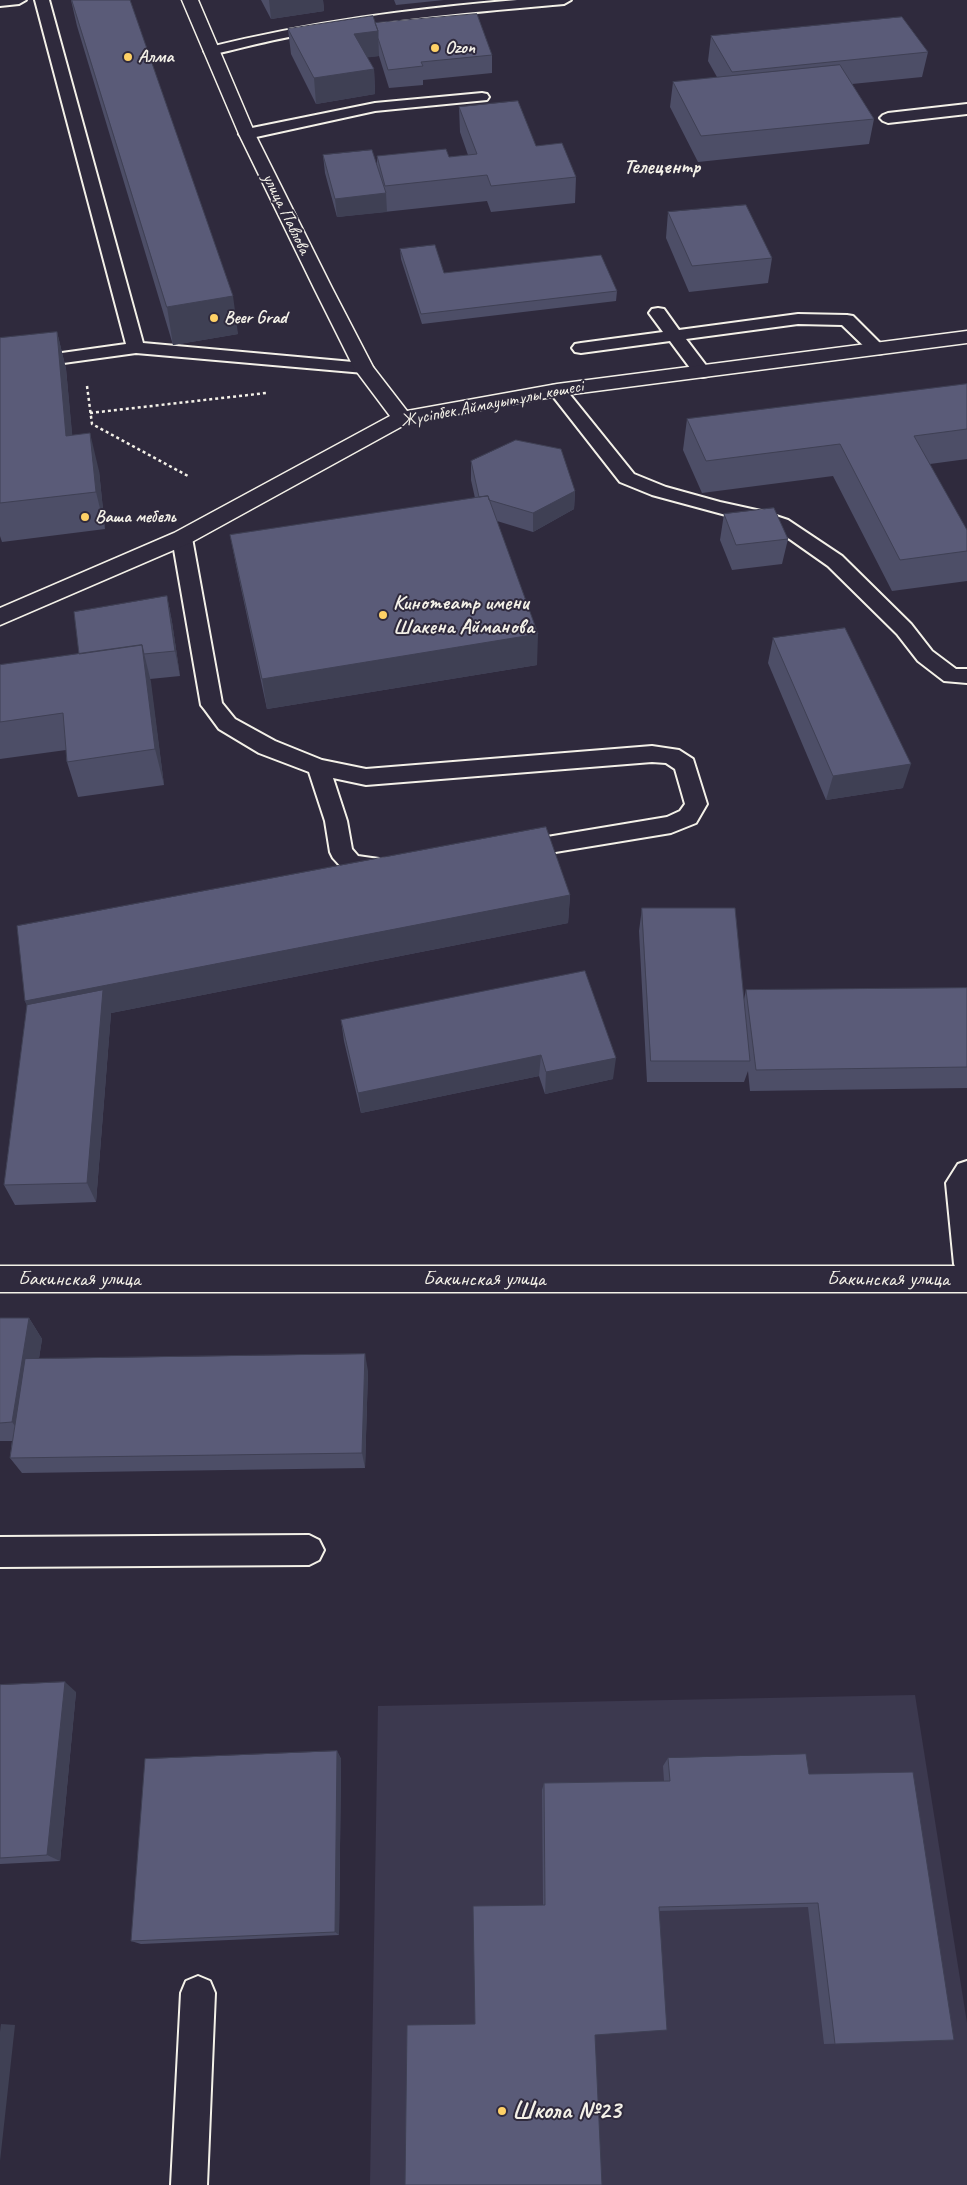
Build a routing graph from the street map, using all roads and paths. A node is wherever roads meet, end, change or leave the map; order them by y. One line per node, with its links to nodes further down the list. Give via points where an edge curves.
1 (19, 0): 5 (lane)
2 (42, 0): 16 (lane)
3 (190, 0): 8 (street, улица Павлова)
4 (564, 0): 7 (lane)
5 (0, 2)
6 (361, 6): 7 (lane)
7 (370, 18): 8 (lane, via 298,29)
8 (211, 51): 12 (street, улица Павлова)
9 (482, 97): 12 (lane, via 374,107)
10 (967, 109): 11 (lane)
11 (888, 118)
12 (247, 134): 20 (street, улица Павлова)
13 (658, 313): 14 (lane)
14 (676, 336): 17 (lane); 18 (lane, via 798,319 847,320); 22 (lane)
15 (967, 337): 18 (street, Жүсіпбек Аймауытұлы көшесі)
16 (136, 348): 19 (lane); 20 (lane)
17 (581, 348)
18 (877, 349): 22 (street, Жүсіпбек Аймауытұлы көшесі)
19 (83, 356): 21 (lane); 25 (path)
20 (364, 368): 26 (street, улица Павлова)
21 (0, 369)
22 (702, 372): 23 (street, Жүсіпбек Аймауытұлы көшесі)
23 (558, 390): 26 (street, Жүсіпбек Аймауытұлы көшесі); 30 (lane, via 627,478 659,491 781,524 835,561 904,629 925,656 951,676)
24 (275, 392): 25 (path)
25 (90, 413): 27 (path, via 92,424)
26 (402, 418): 28 (street, Жүсіпбек Аймауытұлы көшесі)
27 (188, 476)
28 (182, 538): 29 (street, Жүсіпбек Аймауытұлы көшесі); 31 (lane, via 212,705 227,724 267,748)
29 (0, 617)
30 (967, 676)
31 (318, 767): 32 (lane, via 366,777 652,754 671,756 685,765 696,804 688,817 671,825); 33 (lane, via 336,821 341,852 351,863 371,868)
32 (496, 852)
33 (408, 866)
34 (967, 1172): 35 (lane, via 959,1183)
35 (967, 1264)
36 (0, 1279): 37 (street, Бакинская улица)
37 (967, 1279)
38 (309, 1550): 39 (lane)
39 (0, 1552)
40 (198, 1993): 41 (lane)
41 (189, 2185)

